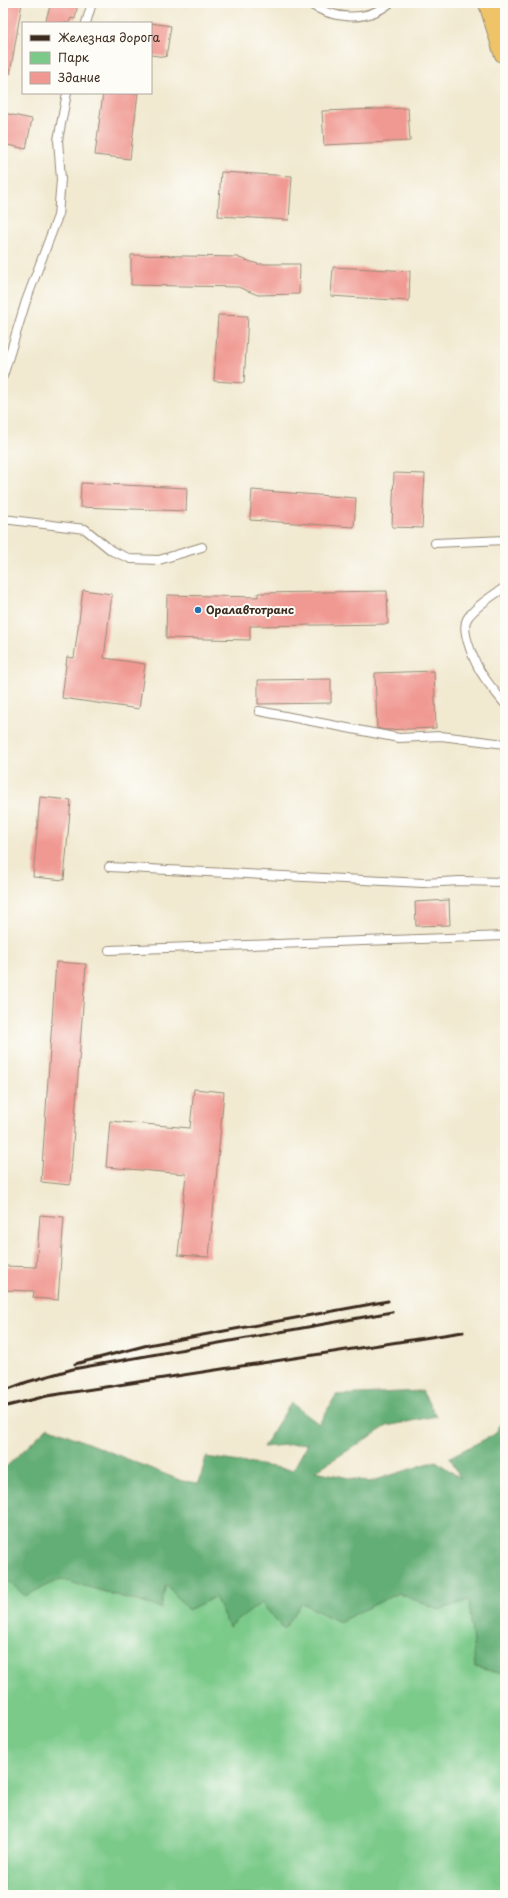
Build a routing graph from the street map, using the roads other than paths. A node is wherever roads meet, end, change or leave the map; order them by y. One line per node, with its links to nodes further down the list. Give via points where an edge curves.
1 (92, 3): 5 (lane)
2 (308, 3): 3 (lane, via 321,11 345,18 365,15)
3 (390, 3)
4 (490, 3): 6 (highway)
5 (86, 22)
6 (505, 52)
7 (67, 94): 8 (lane, via 58,140 61,179 58,216 26,301)
8 (3, 376)
9 (3, 519): 12 (lane, via 84,529 112,551 130,559 159,560)
10 (505, 540): 11 (lane)
11 (435, 543)
12 (202, 547)
13 (505, 587): 14 (lane, via 471,613 466,620 465,629 470,649 483,676)
14 (505, 704)
15 (259, 711): 16 (lane, via 399,738 441,736)
16 (505, 744)
17 (109, 867): 18 (lane, via 423,882)
18 (505, 882)
19 (505, 936): 20 (lane)
20 (109, 950)

